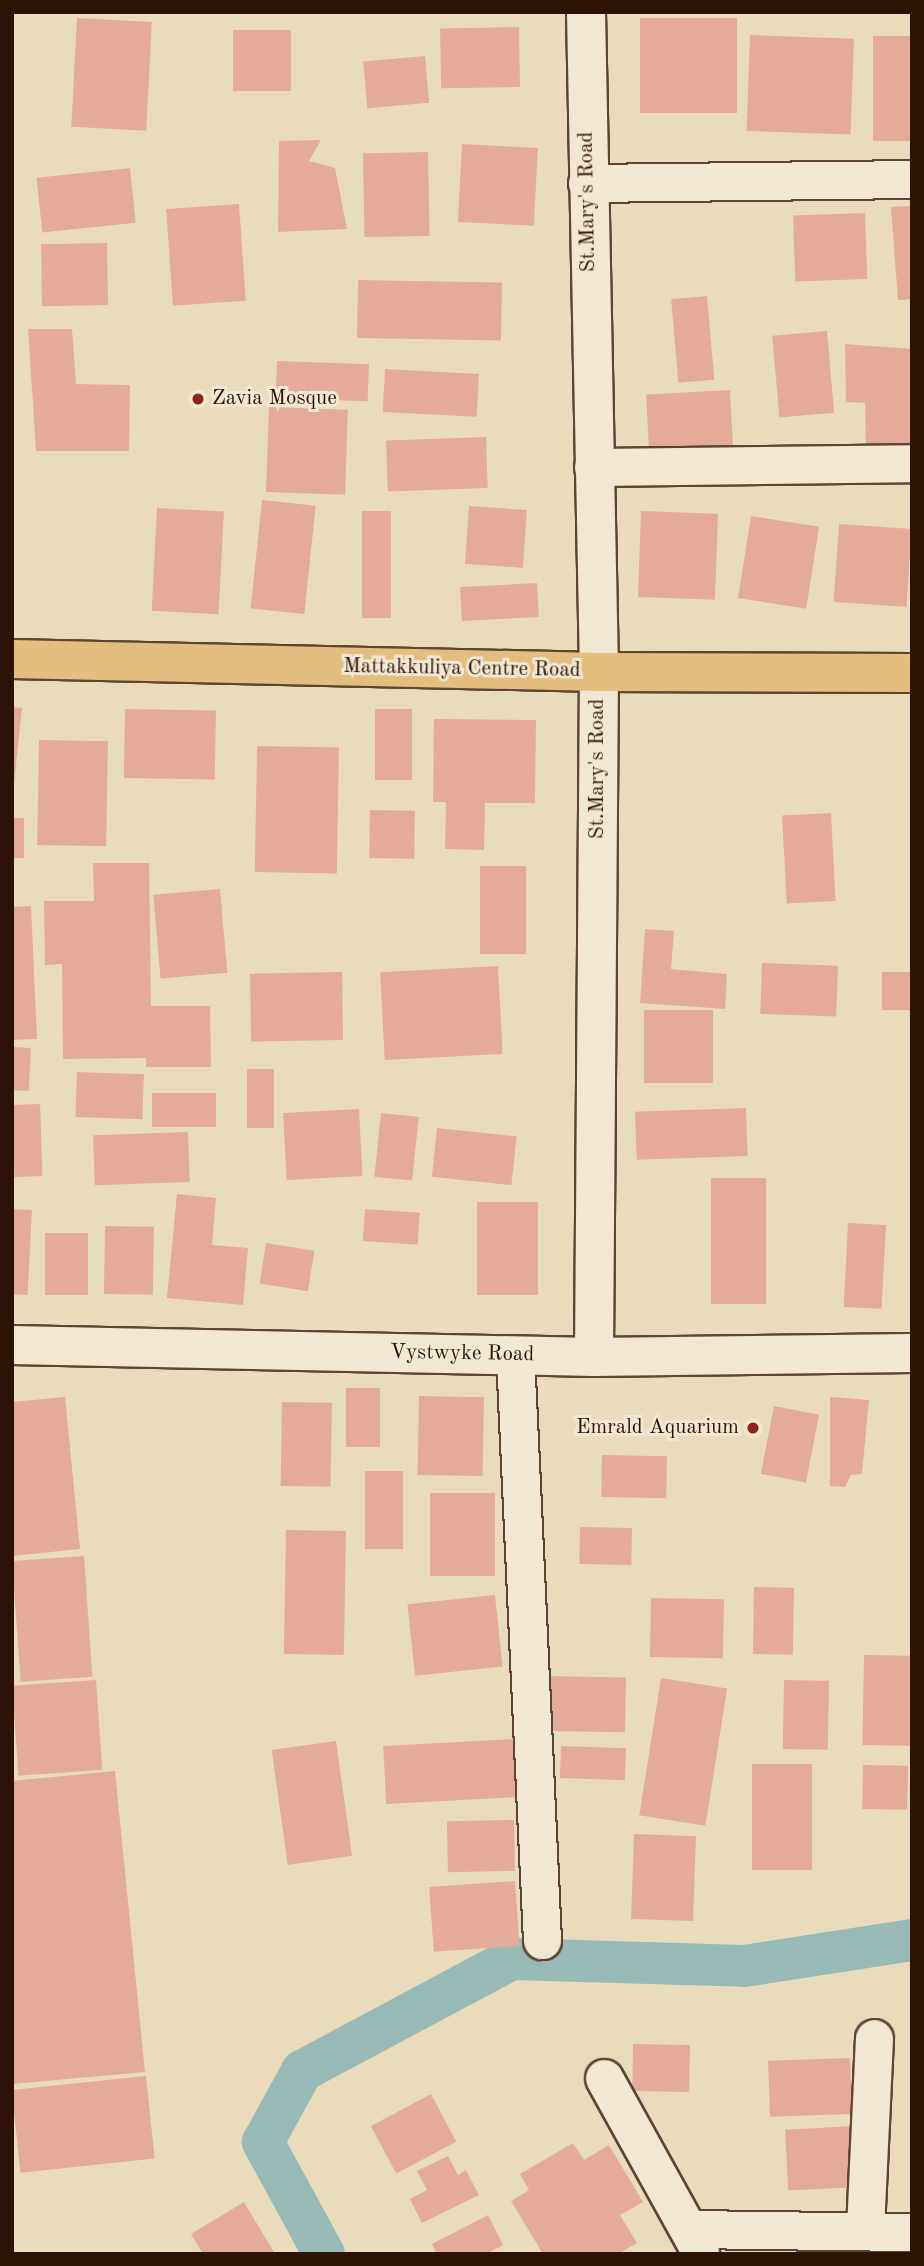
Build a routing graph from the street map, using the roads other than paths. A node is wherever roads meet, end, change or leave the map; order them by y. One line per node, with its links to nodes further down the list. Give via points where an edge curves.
1 (586, 12): 3 (street, St.Mary's Road)
2 (912, 179): 3 (street)
3 (587, 184): 5 (street, St.Mary's Road)
4 (912, 463): 5 (street)
5 (593, 467): 7 (street, St.Mary's Road)
6 (12, 659): 7 (main road, Mattakkuliya Centre Road)
7 (599, 672): 8 (main road, Mattakkuliya Centre Road); 12 (street, St.Mary's Road)
8 (912, 673)
9 (12, 1345): 11 (street, Vystwyke Road)
10 (912, 1353): 12 (street, Vystwyke Road)
11 (515, 1355): 12 (street, Vystwyke Road); 13 (street)
12 (594, 1357)
13 (542, 1940)
14 (874, 2038): 16 (street)
15 (604, 2078): 18 (street)
16 (865, 2229): 17 (street); 18 (street)
17 (912, 2232)
18 (696, 2241)

